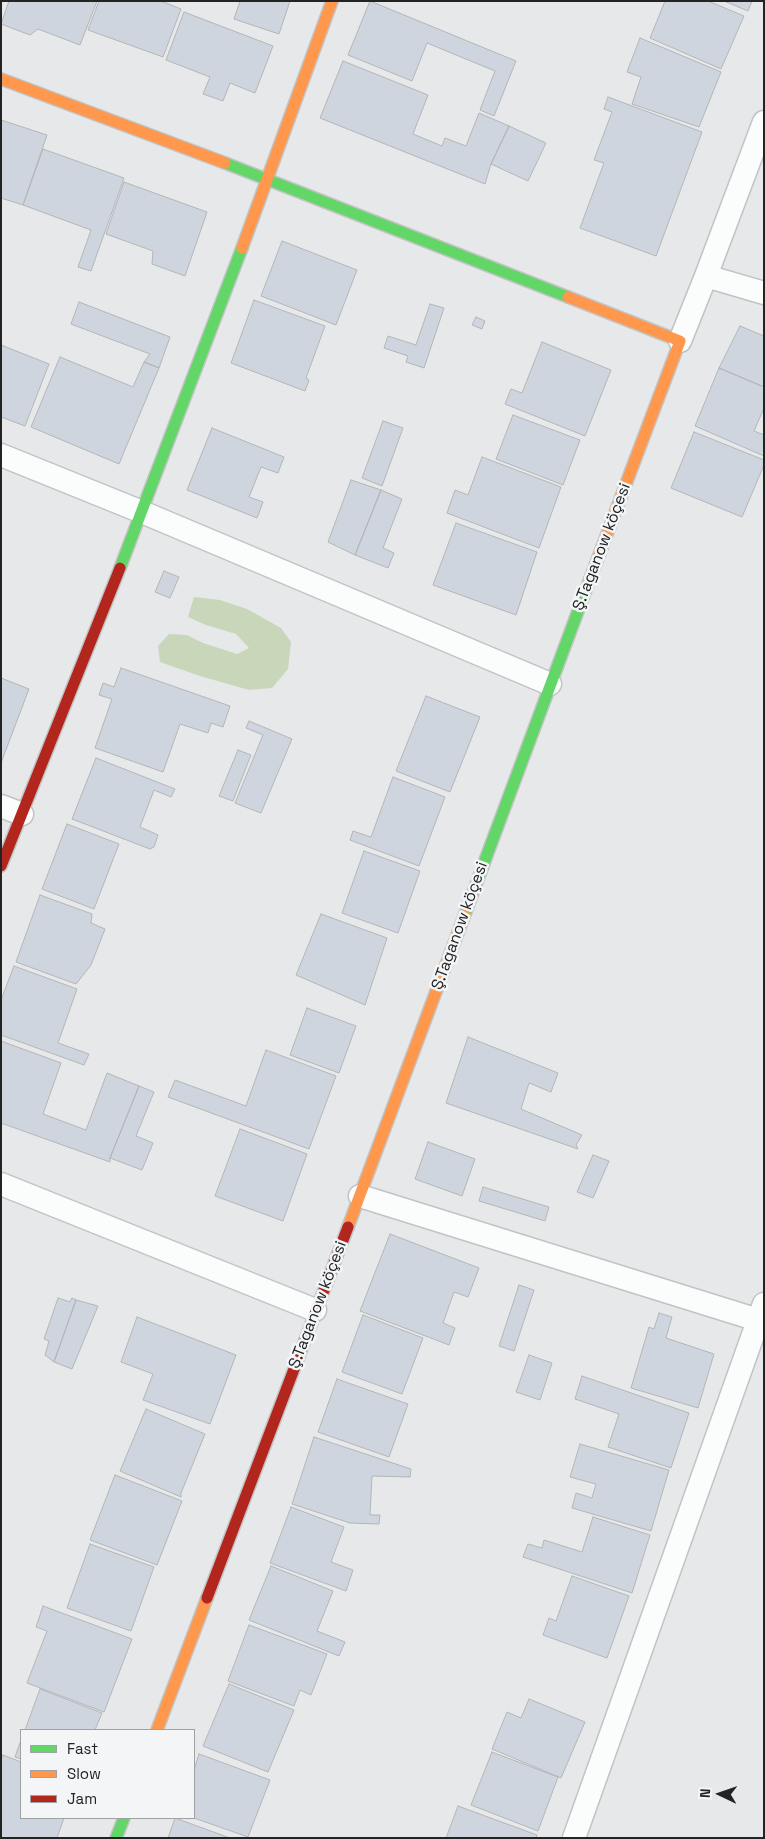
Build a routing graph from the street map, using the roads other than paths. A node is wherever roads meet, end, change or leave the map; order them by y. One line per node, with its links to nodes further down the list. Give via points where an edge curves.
1 (332, 1): 4 (street)
2 (1, 79): 4 (street)
3 (764, 122): 5 (street, Ş.Taganow köçesi)
4 (268, 179): 7 (street); 9 (street)
5 (706, 276): 6 (street); 7 (street, Ş.Taganow köçesi)
6 (764, 293)
7 (680, 341): 10 (street, Ş.Taganow köçesi)
8 (1, 455): 9 (street)
9 (142, 512): 10 (street); 12 (street)
10 (550, 684): 15 (street, Ş.Taganow köçesi)
11 (1, 806): 12 (street)
12 (22, 814): 13 (street)
13 (1, 866)
14 (1, 1184): 16 (street)
15 (360, 1196): 16 (street, Ş.Taganow köçesi); 17 (street)
16 (316, 1310): 18 (street, Ş.Taganow köçesi)
17 (761, 1312): 21 (street)
18 (157, 1729)
19 (124, 1819): 20 (street)
20 (116, 1838)
21 (574, 1838)

